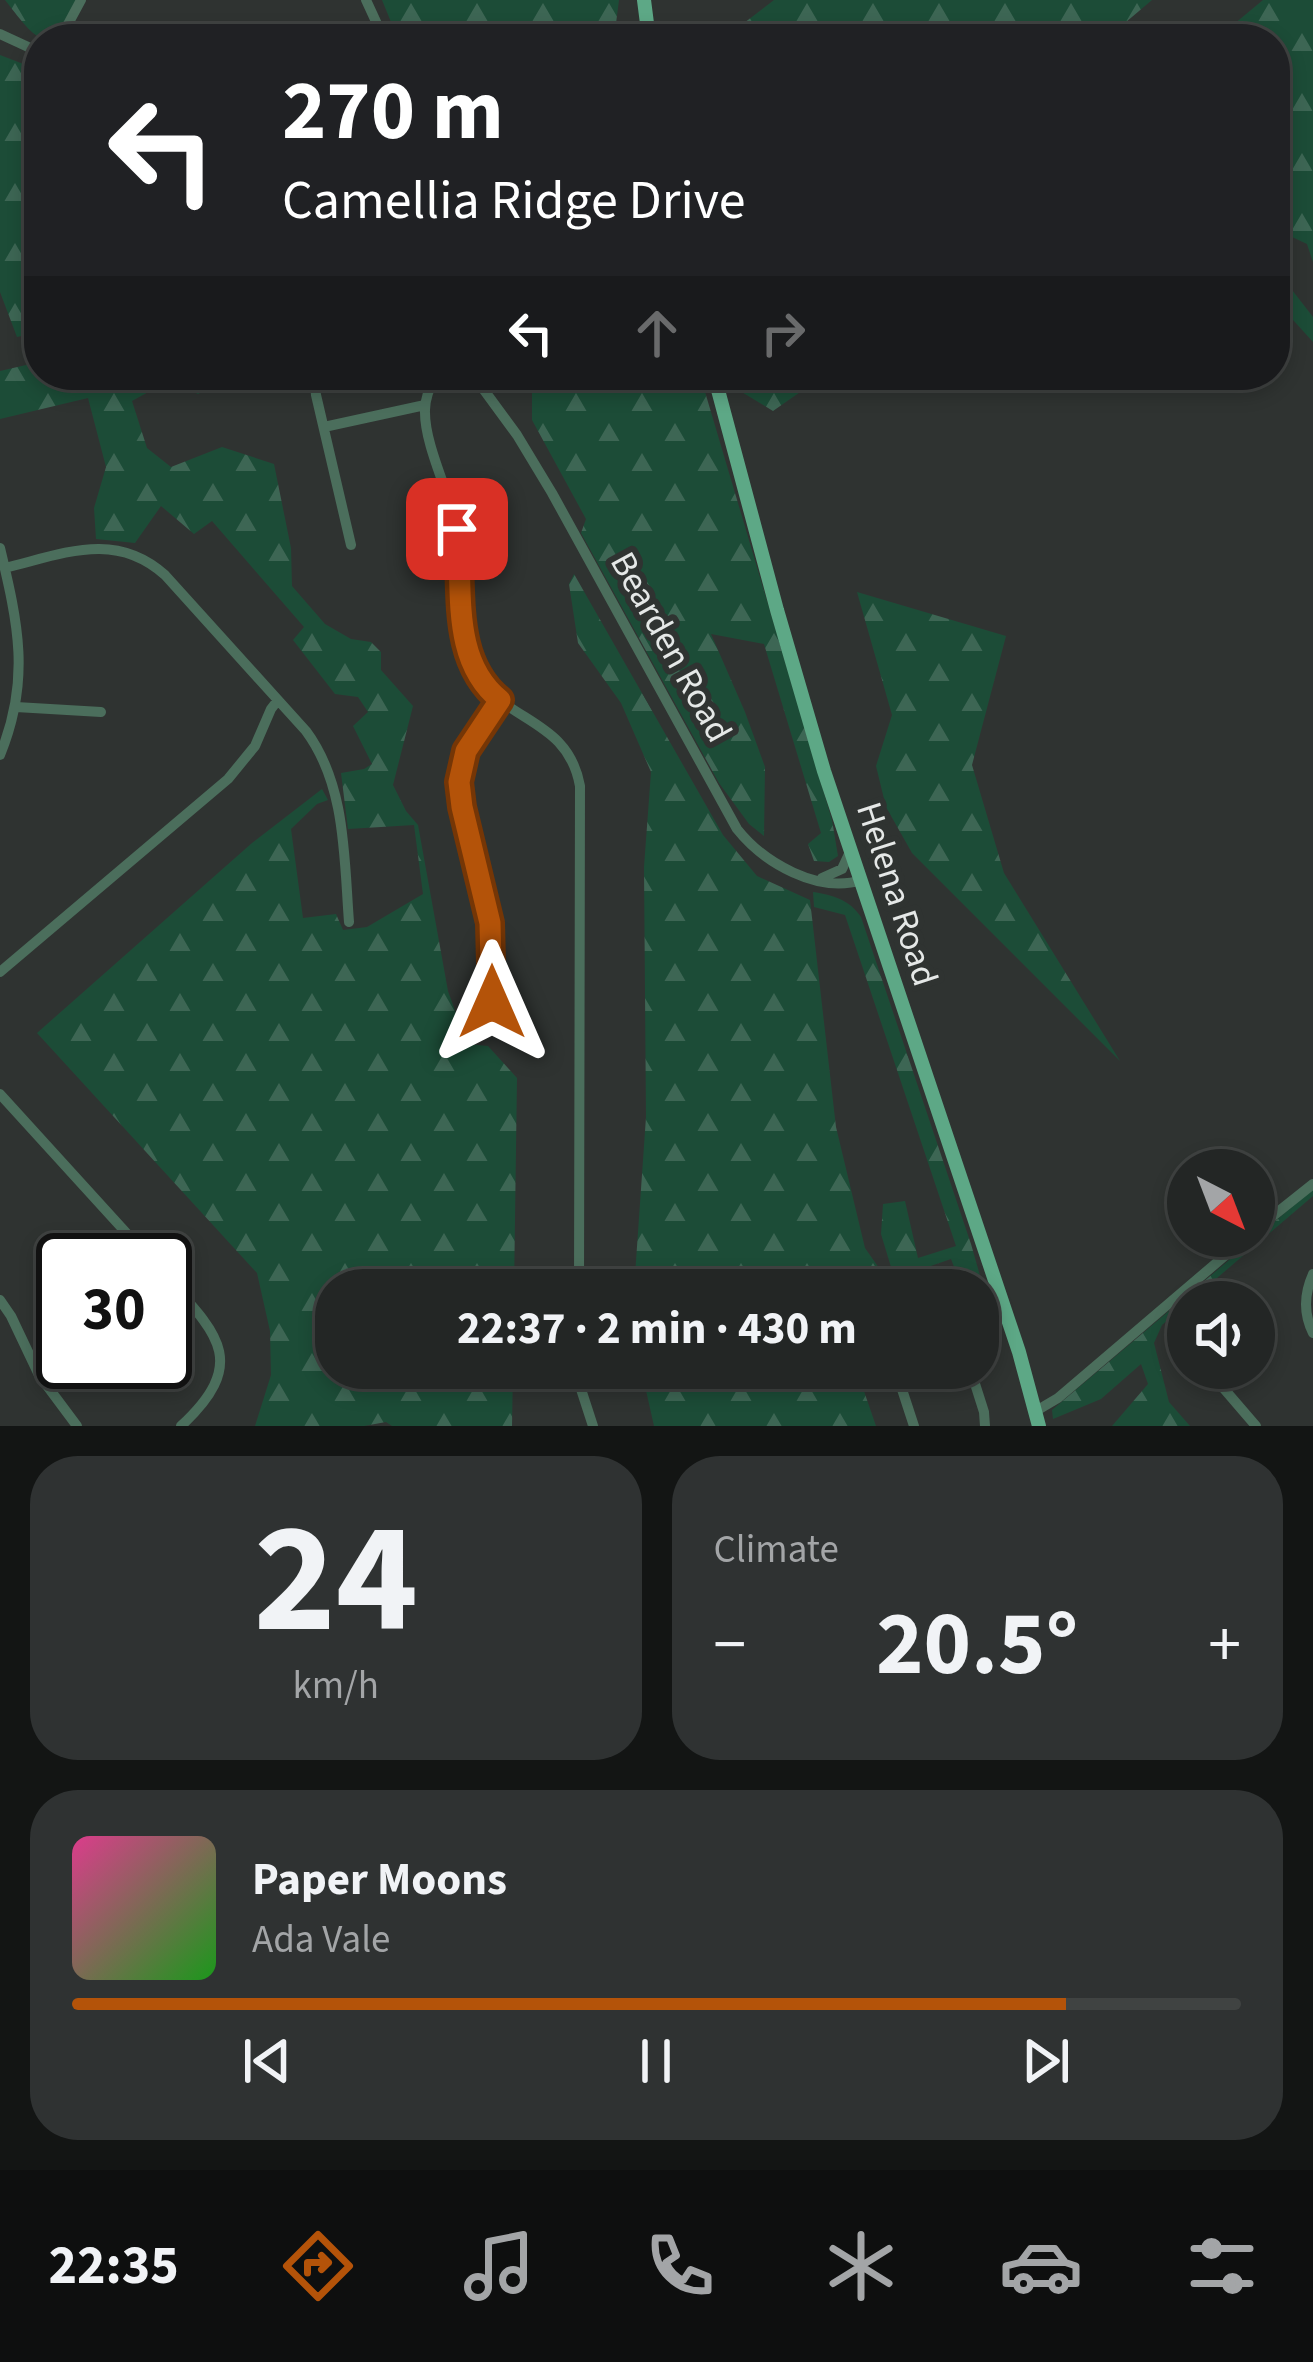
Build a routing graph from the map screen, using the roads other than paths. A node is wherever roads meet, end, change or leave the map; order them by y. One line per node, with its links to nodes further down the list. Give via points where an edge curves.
1 (317, 390): 6 (street)
2 (431, 390): 5 (street)
3 (484, 390): 16 (street, Bearden Road, via 552,493 737,829 775,864)
4 (718, 390): 15 (main road, Helena Road)
5 (425, 406): 6 (street); 11 (street, via 457,529 467,651)
6 (324, 427): 7 (street)
7 (351, 545)
8 (0, 548): 9 (street)
9 (5, 568): 10 (street, via 93,548 138,555); 12 (street, via 19,640)
10 (278, 700): 18 (street, via 314,743 334,786); 19 (street, via 228,779)
11 (500, 700): 20 (street, via 466,751 459,782 492,939 492,1002); 26 (street, via 557,738 580,786)
12 (16, 707): 13 (street); 14 (street)
13 (101, 712)
14 (0, 755)
15 (851, 849): 16 (street, via 842,869); 17 (main road, Helena Road)
16 (815, 879): 17 (street, Bearden Road)
17 (862, 880): 27 (main road, Helena Road)
18 (349, 922)
19 (0, 972)
20 (483, 1024)
21 (0, 1094): 24 (street)
22 (1313, 1184): 23 (street)
23 (1275, 1214)
24 (126, 1233)
25 (1223, 1257): 37 (street)
26 (579, 1269)
27 (992, 1269)
28 (1313, 1274): 32 (street, via 1305,1307)
29 (999, 1291): 37 (main road, Helena Road)
30 (0, 1300): 38 (street, via 46,1388)
31 (192, 1306): 39 (street, via 209,1325 218,1372 214,1389)
32 (1313, 1333)
33 (581, 1389): 40 (street)
34 (902, 1389): 41 (street)
35 (977, 1389): 42 (street)
36 (1224, 1389): 43 (street)
37 (1038, 1418)
38 (77, 1426)
39 (181, 1426)
40 (593, 1426)
41 (914, 1426)
42 (985, 1426)
43 (1256, 1426)

